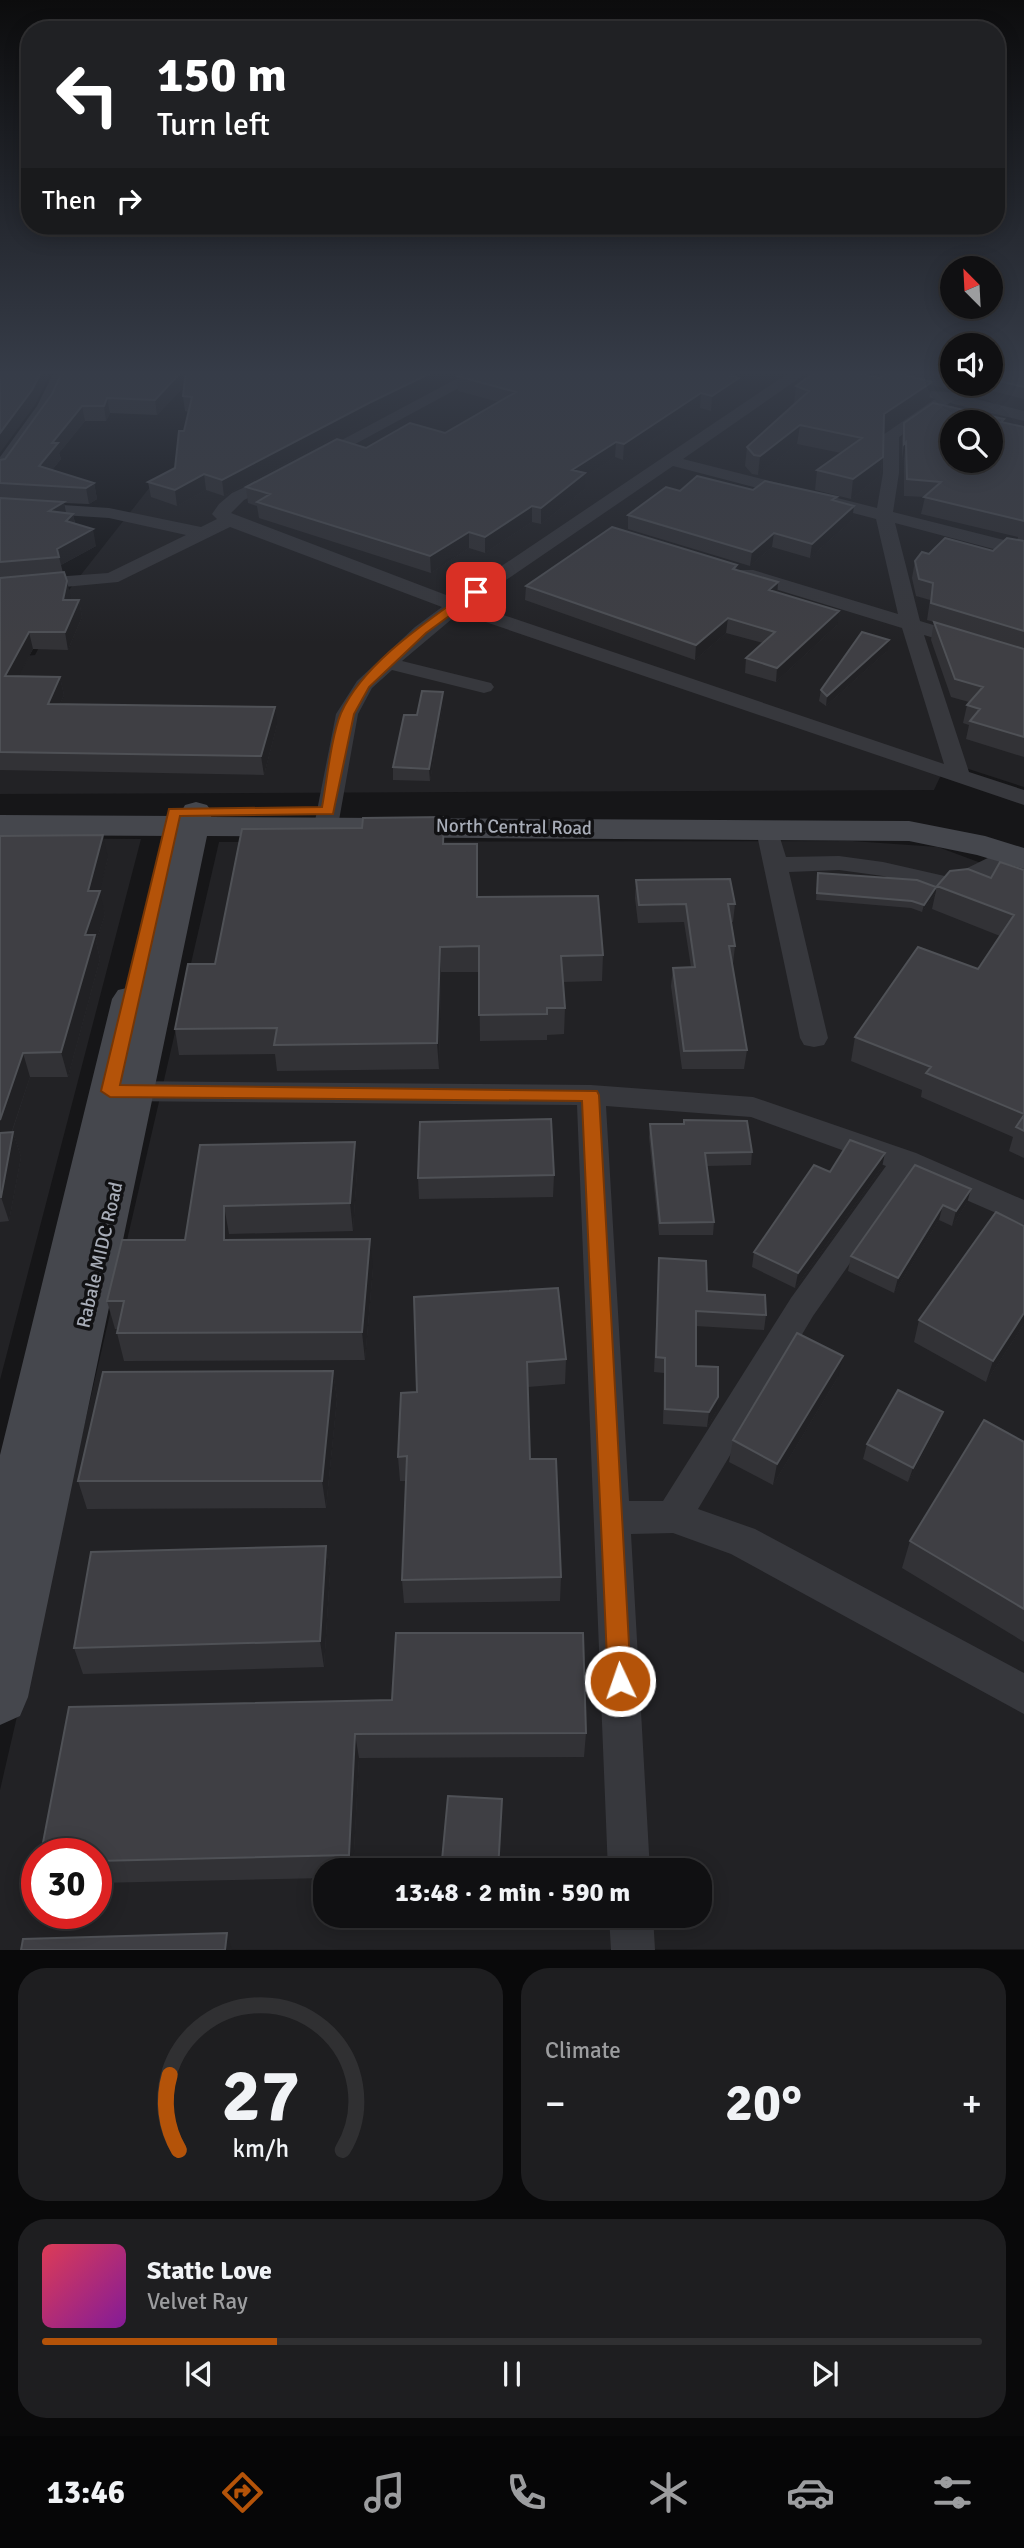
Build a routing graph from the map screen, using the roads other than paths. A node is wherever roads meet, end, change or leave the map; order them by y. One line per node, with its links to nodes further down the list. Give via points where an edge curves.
1 (309, 461): 6 (street, via 223,508 221,514)
2 (671, 461): 5 (street); 7 (street)
3 (891, 461): 5 (street)
4 (0, 506): 9 (street, via 108,513)
5 (884, 516): 10 (street); 14 (street)
6 (229, 520): 9 (street); 13 (street)
7 (580, 523): 8 (street); 13 (street)
8 (607, 531)
9 (203, 533): 12 (street, via 111,578)
10 (1024, 551)
11 (727, 568): 14 (street)
12 (0, 587)
13 (455, 606): 16 (street); 18 (street)
14 (913, 625): 15 (street); 18 (street)
15 (1024, 659)
16 (387, 663): 17 (street); 21 (street, via 364,685 347,714)
17 (484, 687)
18 (959, 777): 19 (street)
19 (1024, 798)
20 (0, 813): 22 (main road, North Central Road)
21 (327, 818): 22 (main road, North Central Road); 24 (main road, North Central Road); 25 (main road, North Central Road, via 721,812 897,817 957,826)
22 (183, 819): 23 (main road, North Central Road); 28 (main road, Rabale MIDC Road)
23 (0, 825)
24 (768, 830): 25 (main road, North Central Road, via 909,831); 26 (street)
25 (1020, 852): 26 (street, via 959,884 948,885 839,863)
26 (775, 865): 27 (street)
27 (814, 1038)
28 (123, 1091): 29 (street); 32 (main road, Rabale MIDC Road)
29 (591, 1095): 30 (street, via 753,1107); 34 (street)
30 (905, 1161): 31 (street); 33 (street, via 802,1307)
31 (1024, 1213)
32 (47, 1423): 35 (main road, Rabale MIDC Road); 37 (main road, Rabale MIDC Road)
33 (673, 1517): 34 (street); 36 (street, via 742,1541)
34 (611, 1518): 38 (street)
35 (0, 1560)
36 (1024, 1694)
37 (0, 1697)
38 (628, 1858)
39 (632, 1928): 40 (street)
40 (633, 1950)

